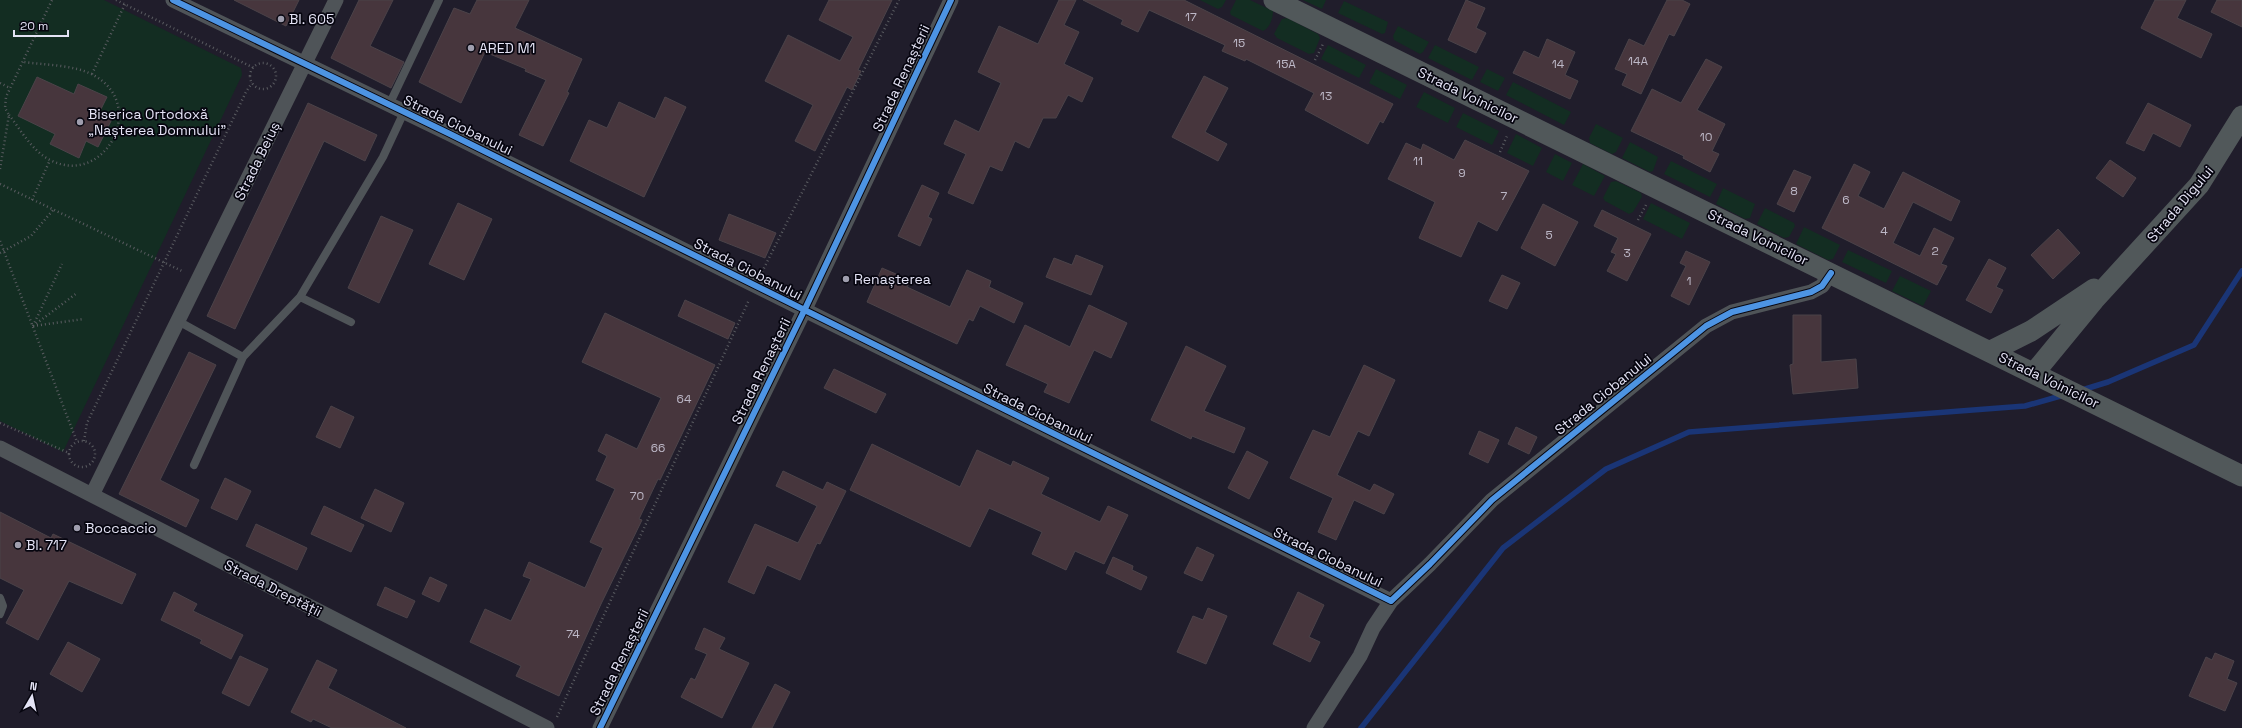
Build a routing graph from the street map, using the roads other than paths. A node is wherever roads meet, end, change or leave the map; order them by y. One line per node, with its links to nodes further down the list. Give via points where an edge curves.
1 (173, 0): 6 (street, Strada Ciobanului)
2 (336, 0): 6 (street, Strada Beiuș)
3 (439, 0): 7 (lane)
4 (951, 0): 13 (street, Strada Renașterii)
5 (1274, 0): 11 (main road, Strada Voinicilor)
6 (305, 63): 7 (street, Strada Ciobanului); 14 (street, Strada Beiuș)
7 (389, 105): 8 (street, Strada Ciobanului)
8 (404, 112): 12 (lane, via 384,157); 13 (street, Strada Ciobanului)
9 (2242, 116): 10 (main road, Strada Digului, via 2199,185)
10 (2124, 268): 16 (main road, Strada Digului, via 2031,331); 18 (main road, Strada Digului, via 2089,306)
11 (1831, 273): 16 (main road, Strada Voinicilor); 24 (street, Strada Ciobanului, via 1822,286 1811,292 1732,312 1706,326 1492,500)
12 (300, 296): 15 (lane); 17 (lane)
13 (804, 311): 24 (street, Strada Ciobanului); 27 (street, Strada Renașterii)
14 (178, 321): 17 (lane); 22 (street, Strada Beiuș)
15 (351, 322)
16 (1991, 351): 18 (main road, Strada Voinicilor)
17 (243, 357): 20 (lane)
18 (2038, 374): 21 (main road, Strada Voinicilor)
19 (0, 448): 22 (street, Strada Dreptății)
20 (194, 465)
21 (2242, 476)
22 (92, 495): 26 (street, Strada Dreptății)
23 (0, 598): 25 (lane, via 3,606)
24 (1391, 601): 28 (street, via 1373,628 1360,656)
25 (0, 614)
26 (551, 724)
27 (600, 728)
28 (1314, 728)

